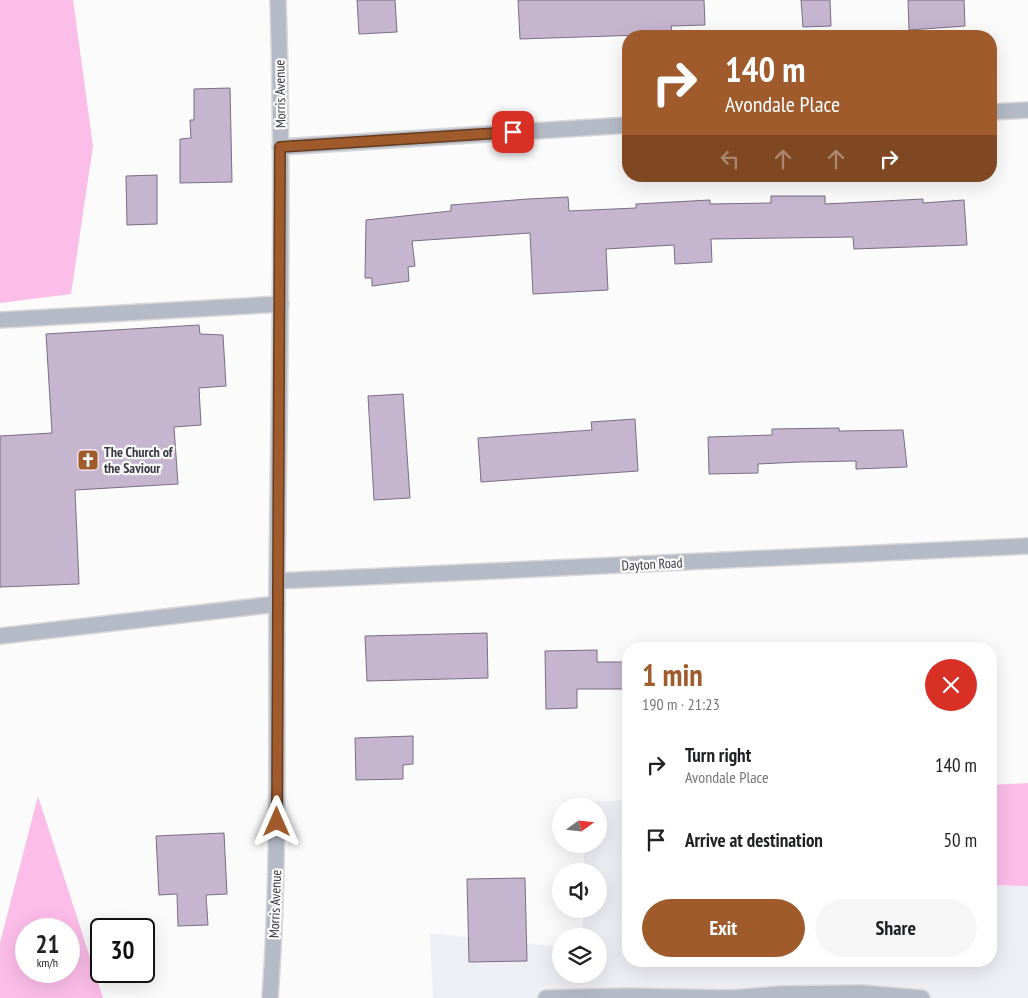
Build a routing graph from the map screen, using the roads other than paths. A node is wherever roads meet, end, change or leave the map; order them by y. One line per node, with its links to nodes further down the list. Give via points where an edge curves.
1 (278, 0): 5 (street, Morris Avenue)
2 (1028, 110): 3 (street)
3 (997, 112)
4 (622, 125): 5 (street)
5 (280, 147): 6 (street, Morris Avenue)
6 (281, 304): 7 (street); 9 (street, Morris Avenue)
7 (0, 320)
8 (1028, 546): 9 (street, Dayton Road)
9 (277, 582): 10 (street, Morris Avenue)
10 (277, 604): 11 (street); 13 (street, Morris Avenue, via 277,842)
11 (0, 636)
12 (862, 996): 14 (street, via 780,994 732,998); 15 (street)
13 (270, 998)
14 (546, 998)
15 (922, 998)

